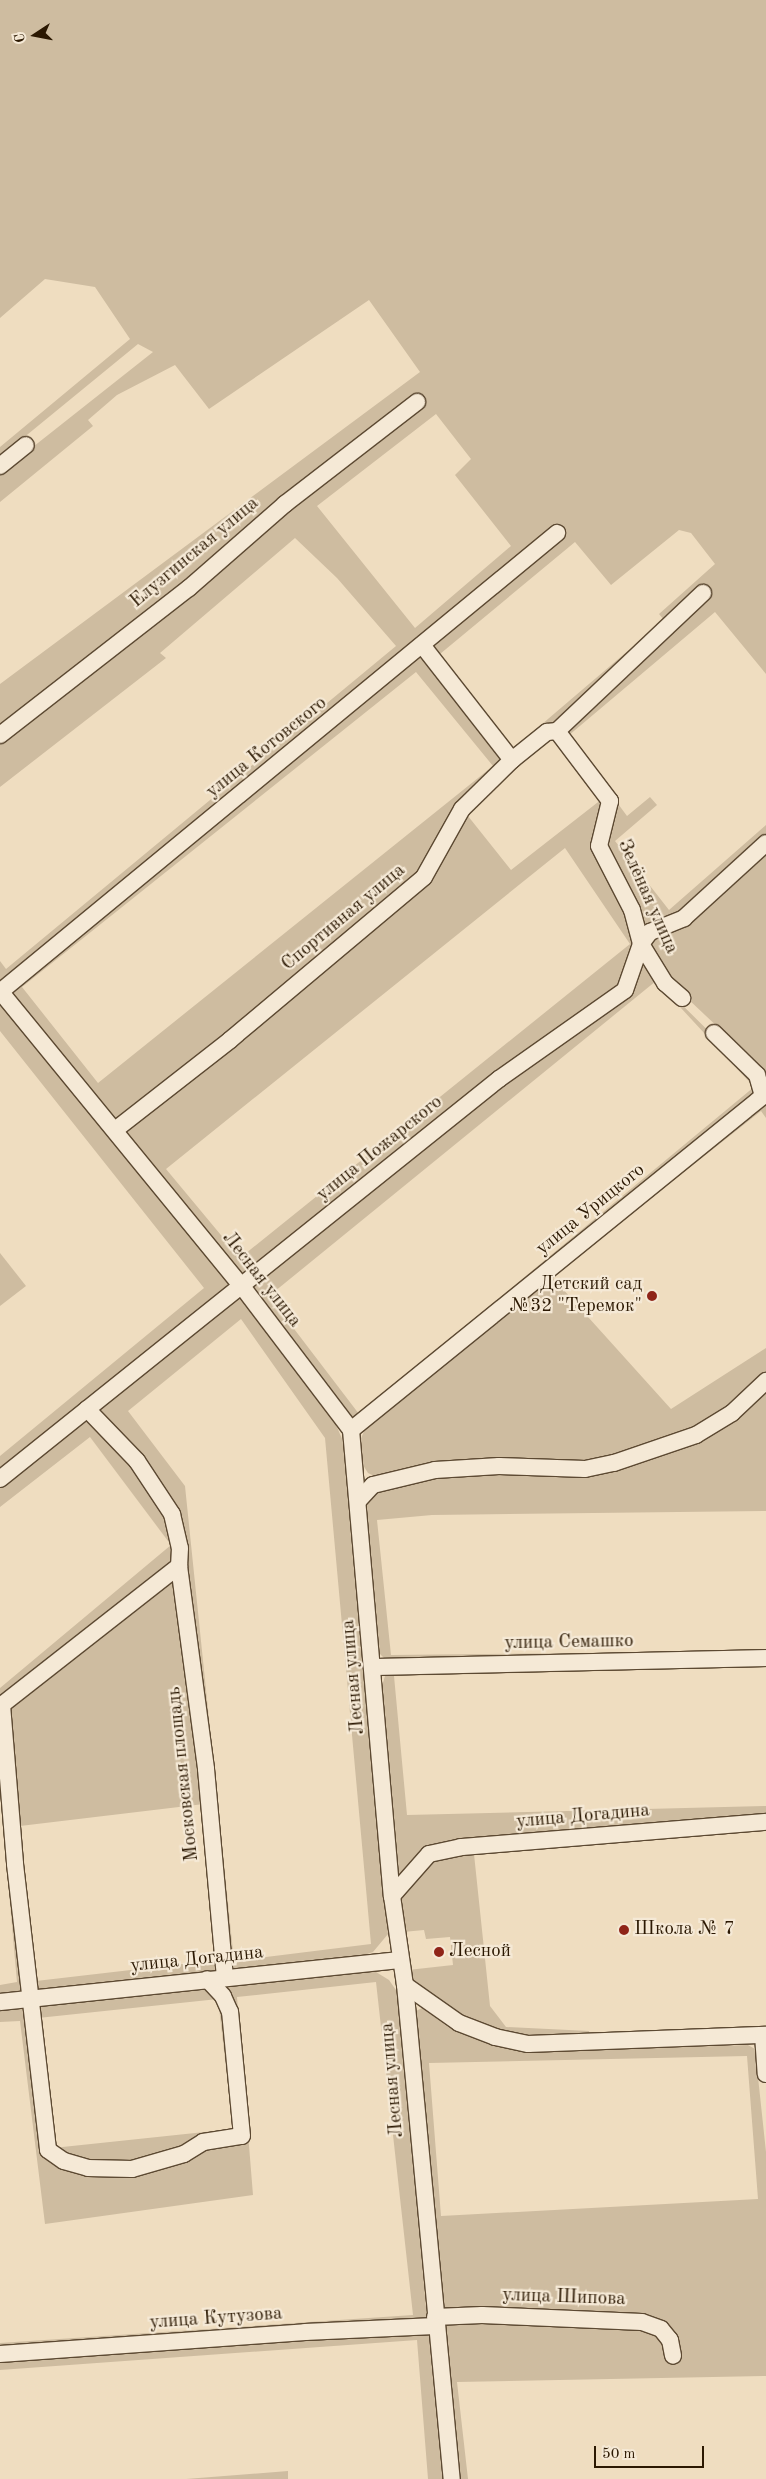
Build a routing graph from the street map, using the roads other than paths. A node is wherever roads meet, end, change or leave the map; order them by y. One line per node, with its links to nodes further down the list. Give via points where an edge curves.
1 (417, 402): 8 (street, Елузгинская улица, via 285,504 189,588)
2 (26, 445): 3 (street)
3 (0, 466)
4 (558, 533): 6 (street, улица Котовского)
5 (703, 593): 7 (street, Спортивная улица)
6 (422, 645): 9 (street); 12 (street, улица Котовского)
7 (557, 731): 9 (street, Спортивная улица, via 547,732); 11 (street, Зелёная улица, via 610,801 599,846 632,910)
8 (0, 736)
9 (512, 760): 15 (street, Спортивная улица, via 462,809 424,877 230,1040)
10 (766, 843): 11 (street, улица Пожарского, via 684,918 650,932)
11 (641, 944): 13 (street, Зелёная улица, via 665,983); 16 (street, улица Пожарского, via 625,990 499,1079)
12 (0, 992): 15 (street, Лесная улица)
13 (682, 998)
14 (714, 1033): 19 (street, улица Урицкого, via 757,1075 763,1096)
15 (115, 1130): 16 (street, Лесная улица)
16 (241, 1285): 18 (street, улица Пожарского); 19 (street, Лесная улица)
17 (766, 1382): 22 (street, via 732,1413 696,1435 614,1463 584,1469 499,1466 435,1470)
18 (87, 1409): 21 (street, улица Пожарского); 24 (street, Московская площадь, via 136,1461 172,1514 180,1548)
19 (350, 1430): 20 (street, Лесная улица)
20 (356, 1470): 22 (street); 23 (street, Лесная улица)
21 (0, 1479)
22 (373, 1486): 23 (street)
23 (358, 1501): 26 (street, Лесная улица)
24 (178, 1566): 30 (street, Московская площадь, via 206,1768); 33 (street, via 2,1705)
25 (766, 1658): 26 (street, улица Семашко)
26 (373, 1667): 28 (street, Лесная улица)
27 (766, 1822): 28 (street, улица Догадина, via 461,1847 429,1854)
28 (392, 1896): 29 (street, Лесная улица)
29 (399, 1960): 30 (street, улица Догадина); 32 (street, Лесная улица)
30 (225, 1977): 31 (street, улица Догадина)
31 (207, 1979): 33 (street, улица Догадина); 33 (street, via 223,1996 230,2012 242,2136 203,2142 184,2154 132,2169 88,2168 64,2161 48,2150)
32 (405, 1985): 35 (street, via 459,2023 495,2037 528,2044); 37 (street, Лесная улица)
33 (29, 2000): 34 (street, улица Догадина)
34 (0, 2002)
35 (764, 2035): 36 (street)
36 (766, 2074)
37 (435, 2321): 38 (street, улица Кутузова); 39 (street, улица Шипова, via 482,2315 642,2322 661,2330 670,2340); 40 (street, Лесная улица)
38 (0, 2354)
39 (673, 2356)
40 (452, 2479)

